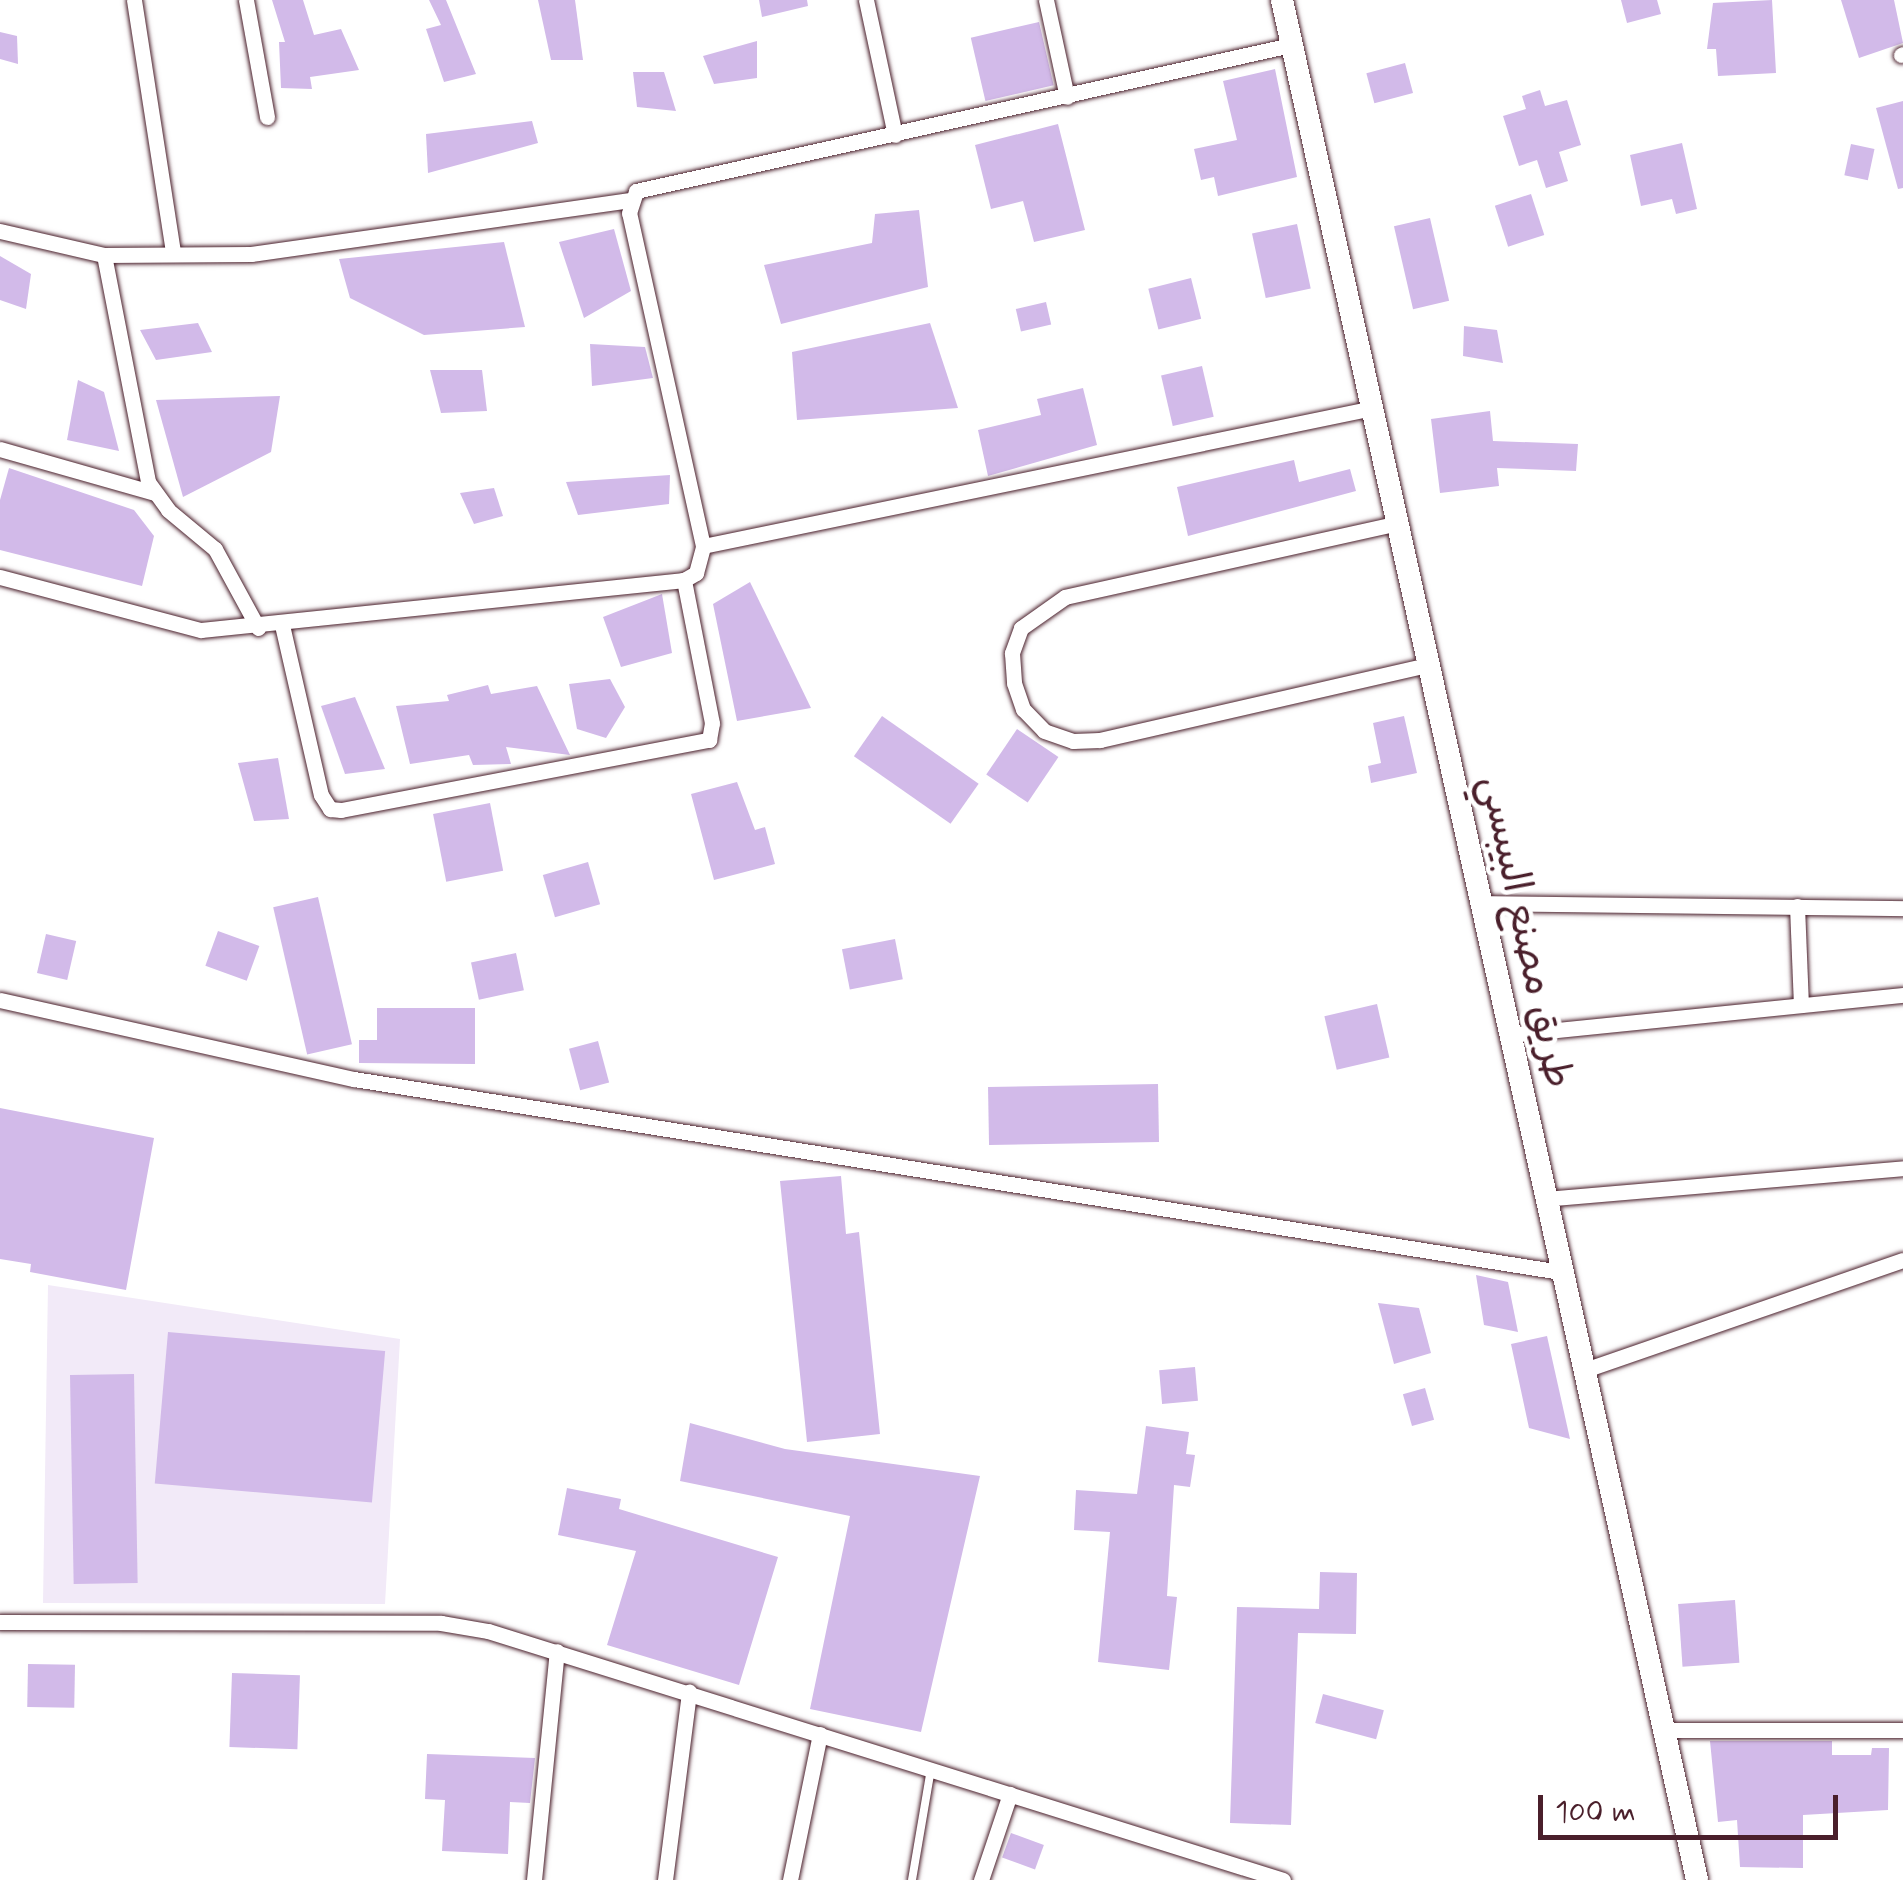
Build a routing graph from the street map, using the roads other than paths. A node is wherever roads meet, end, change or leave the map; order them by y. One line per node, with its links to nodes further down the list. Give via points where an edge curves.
1 (134, 0): 12 (street)
2 (246, 0): 8 (street)
3 (866, 0): 9 (street)
4 (1046, 0): 7 (street)
5 (1282, 0): 6 (main road, طريق مصنع البيبسي)
6 (1292, 44): 7 (street); 14 (main road, طريق مصنع البيبسي)
7 (1067, 97): 9 (street)
8 (267, 117)
9 (895, 134): 10 (street, via 649,186)
10 (630, 200): 12 (street, via 251,254); 18 (street)
11 (0, 231): 13 (street)
12 (173, 252): 13 (street)
13 (104, 255): 16 (street)
14 (1368, 410): 17 (main road, طريق مصنع البيبسي); 18 (street)
15 (0, 449): 16 (street)
16 (154, 493): 22 (street, via 215,549)
17 (1394, 524): 23 (main road, طريق مصنع البيبسي); 23 (street, via 1066,597 1021,628 1012,654 1014,683 1022,709 1044,730 1073,741 1100,740)
18 (703, 546): 20 (street, via 696,573)
19 (0, 577): 22 (street, via 180,628)
20 (684, 580): 21 (street); 21 (street, via 712,723 709,740 341,810 330,809 321,795)
21 (282, 625): 22 (street)
22 (258, 628)
23 (1428, 666): 24 (main road, طريق مصنع البيبسي)
24 (1480, 903): 25 (street); 30 (main road, طريق مصنع البيبسي)
25 (1796, 906): 26 (street); 29 (street)
26 (1903, 908)
27 (1903, 995): 29 (street)
28 (0, 1000): 34 (street, via 354,1078)
29 (1801, 1005): 30 (street)
30 (1508, 1035): 32 (main road, طريق مصنع البيبسي)
31 (1903, 1168): 32 (street)
32 (1544, 1200): 34 (main road, طريق مصنع البيبسي)
33 (1903, 1260): 35 (street)
34 (1560, 1272): 35 (main road, طريق مصنع البيبسي)
35 (1585, 1370): 39 (main road, طريق مصنع البيبسي)
36 (0, 1622): 37 (street, via 440,1623)
37 (557, 1651): 38 (street); 45 (street)
38 (689, 1692): 41 (street); 46 (street)
39 (1664, 1730): 40 (street); 51 (main road, طريق مصنع البيبسي)
40 (1903, 1730)
41 (820, 1734): 42 (street); 47 (street)
42 (931, 1769): 43 (street); 48 (lane)
43 (1010, 1794): 44 (street); 49 (street)
44 (1241, 1874): 50 (street)
45 (534, 1880)
46 (665, 1880)
47 (790, 1880)
48 (912, 1880)
49 (981, 1880)
50 (1284, 1880)
51 (1697, 1880)

